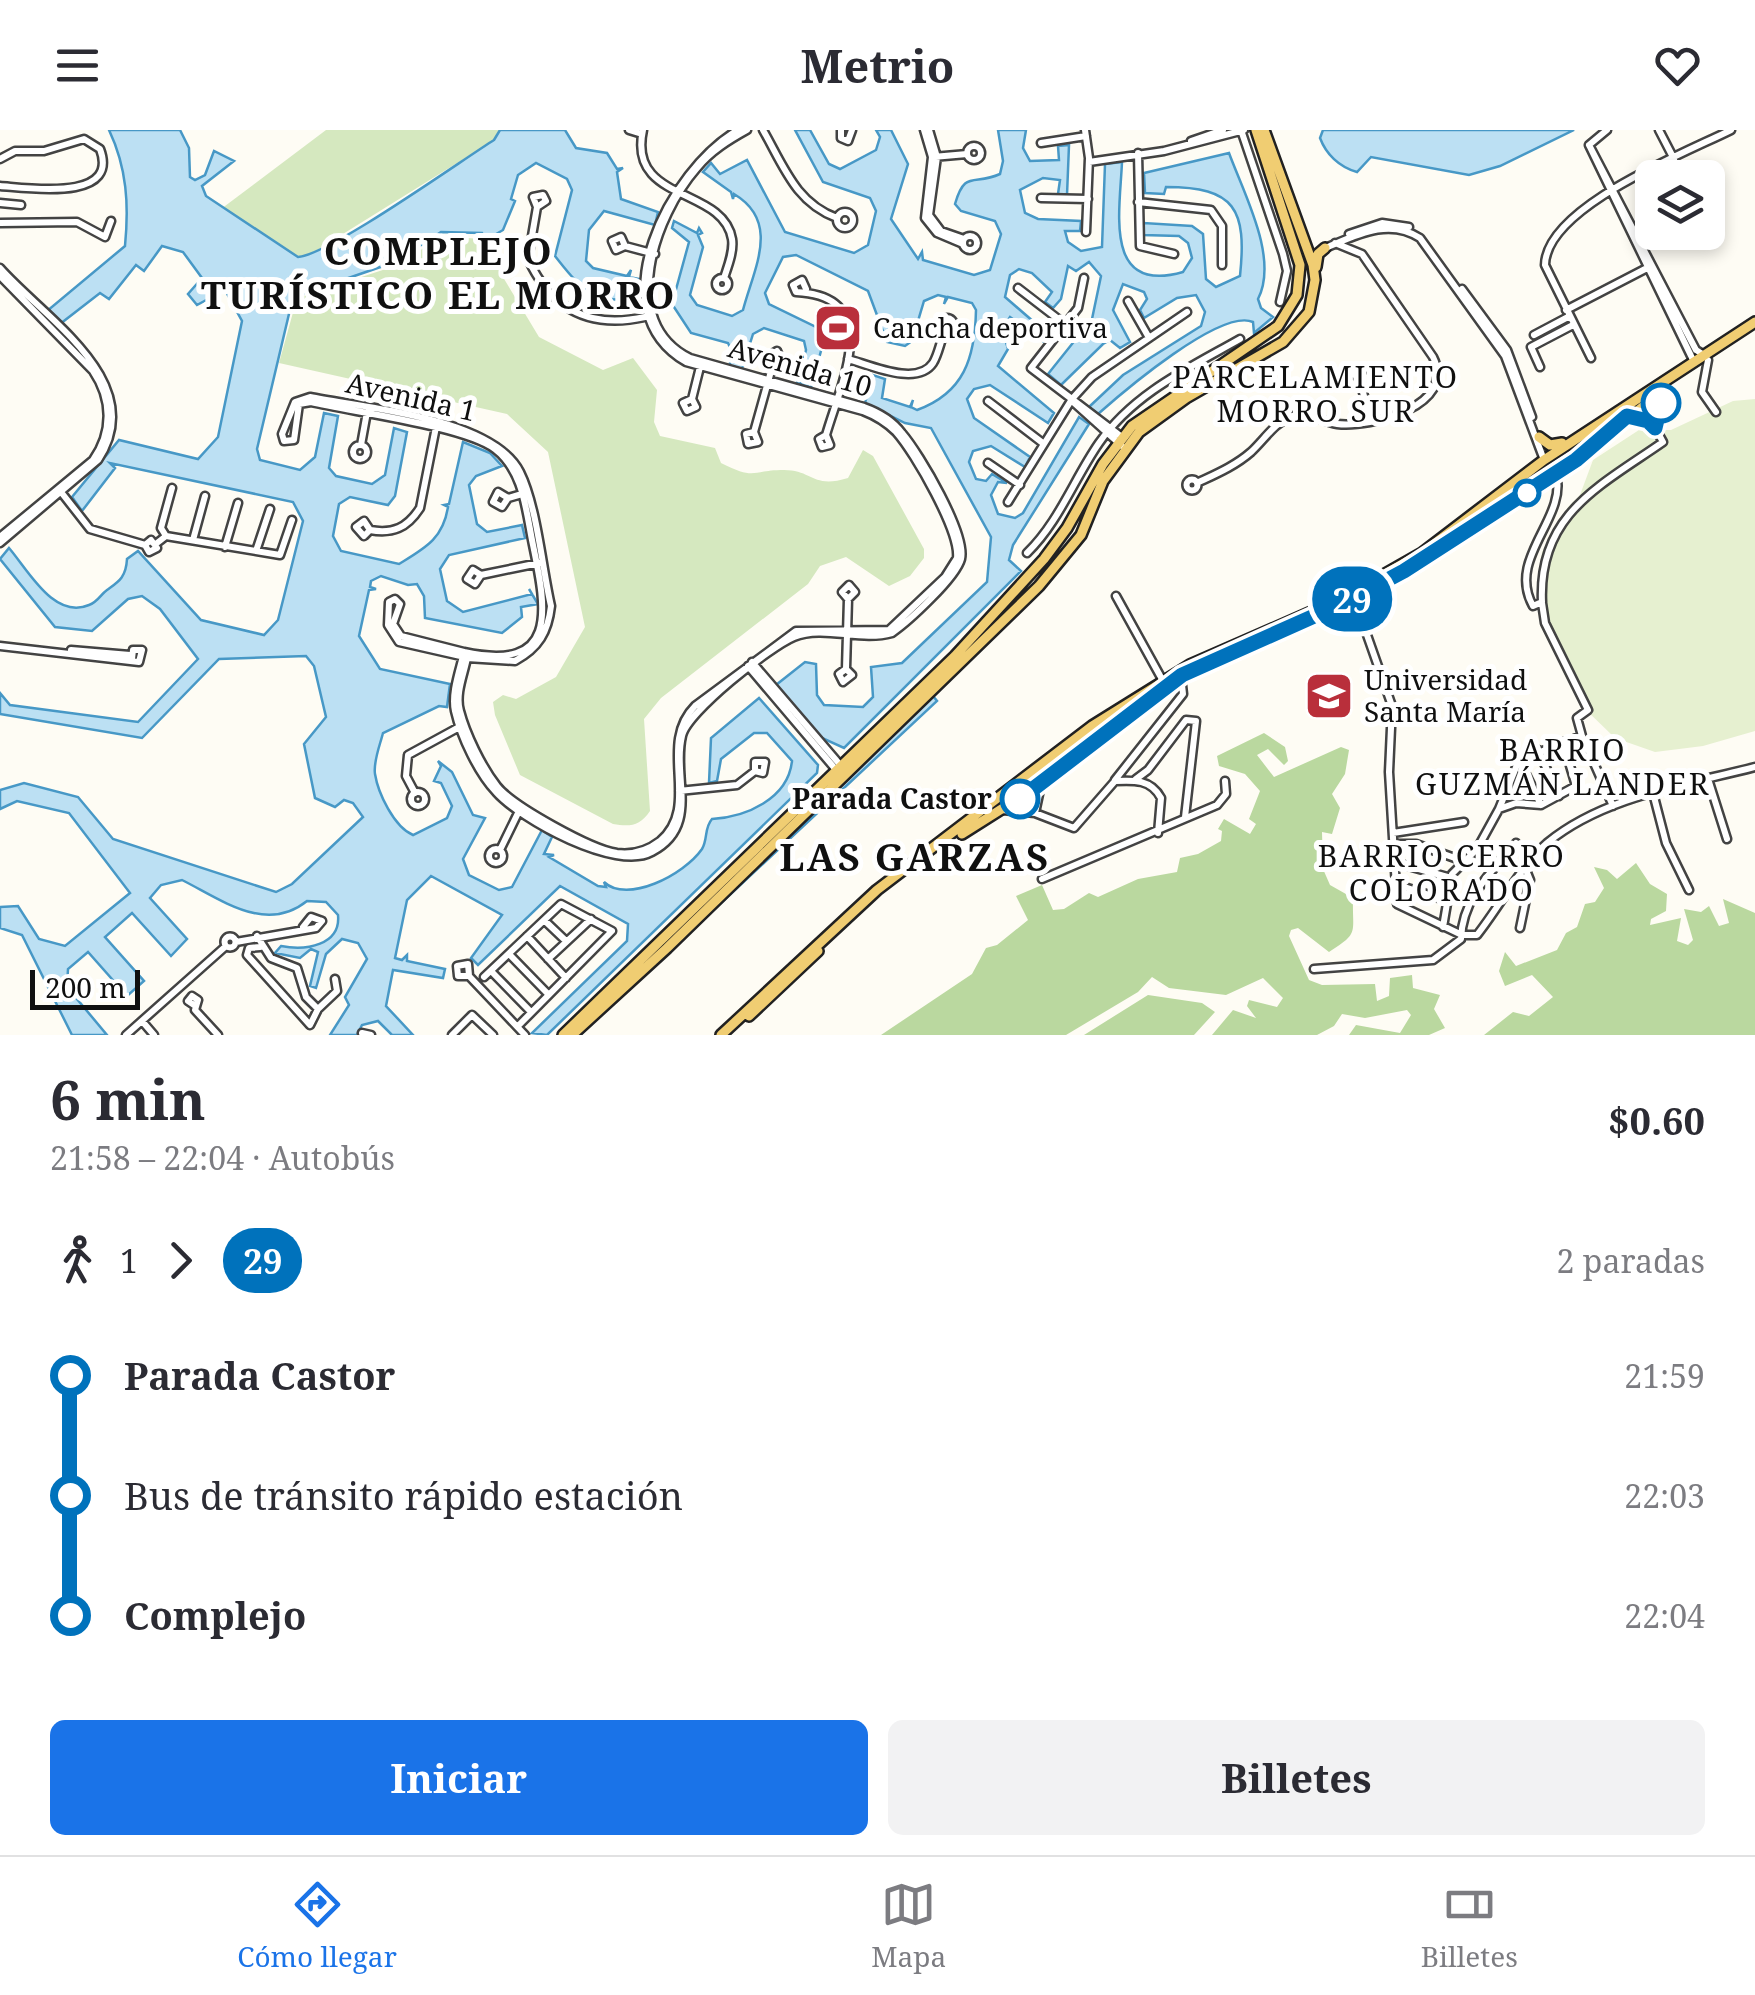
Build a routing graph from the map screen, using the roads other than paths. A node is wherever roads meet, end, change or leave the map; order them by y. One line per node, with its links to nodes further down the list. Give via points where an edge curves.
1 (629, 130): 16 (street)
2 (738, 130): 26 (street, Avenida 10)
3 (747, 130): 26 (street, Avenida 10)
4 (763, 130): 36 (street, via 800,196)
5 (840, 130): 6 (street, via 845,140)
6 (852, 130)
7 (926, 130): 22 (street)
8 (1186, 130): 19 (street)
9 (1223, 130): 19 (street)
10 (1242, 130): 19 (street); 59 (street, via 1284,254)
11 (1256, 130): 47 (main road)
12 (1264, 130): 39 (main road)
13 (1607, 130): 28 (street, via 1592,150)
14 (1659, 130): 24 (street)
15 (1732, 130): 24 (street)
16 (642, 132): 29 (street, via 646,168)
17 (1086, 133): 18 (street); 25 (street)
18 (1041, 143)
19 (1189, 144): 21 (street)
20 (967, 154): 22 (street)
21 (1138, 155): 25 (street); 32 (street)
22 (935, 157): 42 (street, via 926,218 936,233)
23 (0, 159): 27 (street, via 84,139 100,149 103,165 83,186)
24 (1674, 159): 28 (street)
25 (1089, 160): 31 (street)
26 (697, 164): 29 (street, Avenida 10)
27 (0, 186)
28 (1612, 190): 50 (street); 61 (street, via 1586,203 1544,258)
29 (677, 191): 45 (street, Avenida 10); 53 (street, via 729,230)
30 (1042, 198): 31 (street)
31 (1088, 199): 41 (street)
32 (1138, 202): 46 (street, via 1140,246); 49 (street, via 1211,210 1222,226)
33 (0, 203): 34 (street)
34 (21, 206)
35 (537, 207): 62 (street, via 528,259 554,298 594,321)
36 (838, 218)
37 (111, 221): 38 (street, via 105,237 78,222)
38 (0, 224)
39 (1299, 226): 43 (main road); 47 (main road)
40 (1371, 230): 43 (street); 48 (street, via 1360,239); 101 (street, via 1406,230 1424,243 1504,356)
41 (1086, 232)
42 (963, 241)
43 (1329, 245): 47 (street); 48 (street); 55 (main road, via 1316,258); 95 (street, via 1382,223 1422,236 1507,350)
44 (625, 246): 45 (street)
45 (654, 254): 62 (street, Avenida 10, via 645,291)
46 (1174, 254)
47 (1304, 254): 55 (main road); 97 (main road, via 1297,294 1278,326 1159,404)
48 (1362, 254): 88 (street, via 1438,372 1420,406)
49 (1222, 265)
50 (1651, 266): 61 (street); 71 (street, via 1696,350); 75 (street)
51 (0, 268): 77 (street)
52 (0, 276): 77 (street)
53 (724, 278)
54 (1084, 278): 63 (street, via 1079,306)
55 (1315, 280): 97 (main road, via 1309,312 1283,342)
56 (1018, 288): 63 (street)
57 (806, 290): 72 (street, via 844,312 851,327)
58 (1128, 301): 68 (street)
59 (1280, 302)
60 (1186, 312): 68 (street)
61 (1567, 313): 64 (street); 67 (street)
62 (648, 316): 73 (street, Avenida 10, via 671,350)
63 (1066, 325): 82 (street, via 1031,368)
64 (1574, 325): 70 (street); 76 (street, via 1531,347)
65 (1755, 325): 71 (main road)
66 (945, 332): 72 (street, via 924,372 909,375)
67 (1534, 335)
68 (1148, 336): 82 (street, via 1110,360)
69 (1240, 339): 92 (street, via 1147,393)
70 (1591, 358)
71 (1707, 358): 75 (main road); 80 (main road); 86 (street, via 1702,392)
72 (848, 359): 84 (street)
73 (700, 364): 79 (street, Avenida 10); 81 (street)
74 (773, 364): 79 (street)
75 (1694, 364): 96 (main road)
76 (1540, 367)
77 (95, 369): 105 (street, via 106,399 105,436 93,460)
78 (1363, 375): 88 (street)
79 (768, 382): 84 (street, Avenida 10); 93 (street)
80 (1666, 390): 87 (main road); 90 (street)
81 (692, 399)
82 (1072, 400): 92 (street); 98 (street)
83 (988, 401): 98 (street)
84 (836, 402): 94 (street); 127 (street, Avenida 10, via 882,418 902,433 962,542 961,560 892,633)
85 (367, 412): 89 (street, Avenida 1); 91 (street, Avenida 1, via 299,399 292,406); 99 (street)
86 (1716, 412)
87 (1627, 416): 90 (street); 101 (main road)
88 (1370, 420): 102 (street, via 1289,417 1232,469)
89 (436, 427): 106 (street, Avenida 1, via 489,442 520,470); 113 (street, via 420,508 394,531)
90 (1655, 428): 125 (street, via 1663,442 1564,519 1544,556)
91 (291, 430)
92 (1110, 431): 97 (street); 119 (street)
93 (754, 432)
94 (826, 436)
95 (1539, 437): 96 (main road, via 1550,445)
96 (1574, 439): 101 (main road)
97 (1123, 443): 142 (main road, via 1044,559)
98 (1044, 444): 103 (street)
99 (362, 445)
100 (988, 463): 103 (street)
101 (1550, 464): 123 (main road); 125 (street, via 1558,496 1528,569 1531,605); 134 (main road, via 1422,553 1341,599)
102 (1197, 483)
103 (1020, 485): 109 (street)
104 (172, 488): 114 (street)
105 (61, 492): 114 (street, via 90,529 152,552); 115 (street)
106 (524, 494): 108 (street); 120 (street, Avenida 1)
107 (204, 496): 116 (street)
108 (508, 498)
109 (1008, 502)
110 (238, 503): 117 (street)
111 (270, 509): 118 (street)
112 (292, 520): 118 (street, via 280,555)
113 (370, 530)
114 (164, 534): 116 (street)
115 (0, 540)
116 (193, 540): 117 (street)
117 (225, 547): 118 (street)
118 (256, 551)
119 (1027, 553)
120 (539, 563): 121 (street); 129 (street, Avenida 1, via 550,614 533,646 504,663)
121 (481, 575)
122 (1116, 596): 134 (street)
123 (1354, 598): 133 (main road); 163 (street, via 1392,706)
124 (848, 599): 127 (street)
125 (1542, 602): 136 (street, via 1545,624 1588,710 1577,718)
126 (393, 611): 129 (street, Avenida 1, via 401,636)
127 (847, 633): 131 (street, Avenida 10, via 787,638); 132 (street)
128 (0, 643): 130 (street)
129 (465, 655): 135 (street, via 457,690)
130 (131, 657)
131 (751, 665): 142 (street); 150 (street, via 684,718 676,747)
132 (846, 668)
133 (1181, 676): 144 (main road); 147 (street, via 1183,694)
134 (1163, 681): 140 (main road)
135 (463, 726): 151 (street, via 408,755 406,776); 156 (street, via 496,786)
136 (1582, 736): 137 (street); 155 (street)
137 (1562, 742): 138 (street); 153 (street, via 1576,786)
138 (1538, 750): 139 (street); 153 (street)
139 (1519, 760): 154 (street); 157 (street)
140 (1046, 761): 144 (main road); 208 (main road, via 877,890)
141 (1755, 766): 145 (street)
142 (841, 770): 206 (main road); 207 (main road)
143 (754, 772): 150 (street, via 737,786)
144 (1055, 774): 149 (main road)
145 (1708, 779): 152 (street); 164 (street)
146 (1135, 780): 147 (street); 160 (street, via 1186,720 1196,721); 162 (street, via 1161,798)
147 (1115, 781): 159 (street, via 1078,826)
148 (1225, 781): 160 (street, via 1220,802)
149 (1041, 784): 158 (main road); 159 (street)
150 (681, 790): 156 (street, via 670,830 640,851 602,849)
151 (415, 793)
152 (1653, 793): 155 (street); 174 (street, via 1666,843)
153 (1559, 796): 154 (street)
154 (1541, 806): 157 (street)
155 (1614, 806): 170 (street, via 1552,840)
156 (521, 808): 167 (street)
157 (1499, 809): 169 (street)
158 (1002, 810): 159 (street); 209 (main road, via 884,891)
159 (1034, 813)
160 (1185, 818): 162 (street)
161 (1464, 822): 163 (street)
162 (1158, 833): 172 (street)
163 (1393, 833): 166 (street)
164 (1726, 839)
165 (1516, 843): 181 (street, via 1467,906)
166 (1393, 844): 168 (street); 169 (street, via 1416,844)
167 (500, 850)
168 (1394, 862): 171 (street); 173 (street)
169 (1463, 862): 171 (street)
170 (1526, 870): 180 (street, via 1530,880); 181 (street, via 1477,934)
171 (1451, 878): 175 (street)
172 (1042, 879)
173 (1395, 884): 175 (street); 179 (street, via 1396,904)
174 (1689, 890)
175 (1448, 900): 179 (street)
176 (544, 920): 177 (street, via 560,904); 183 (street); 184 (street)
177 (588, 922): 184 (street); 192 (street, via 611,930)
178 (301, 925): 182 (street)
179 (1443, 926): 181 (street)
180 (1520, 928)
181 (1462, 935): 189 (street, via 1433,960)
182 (257, 936): 185 (street); 194 (street, via 225,940)
183 (527, 936): 186 (street); 187 (street)
184 (566, 941): 187 (street)
185 (260, 947): 196 (street, via 274,961 297,968); 196 (street, via 248,948 247,956 310,1025)
186 (509, 954): 188 (street); 195 (street)
187 (548, 958): 192 (street)
188 (491, 970): 191 (street); 197 (street)
189 (1314, 970)
190 (469, 976): 199 (street)
191 (484, 977)
192 (566, 978): 195 (street)
193 (335, 980): 196 (street, via 337,991)
194 (181, 986): 198 (street); 202 (street)
195 (548, 994): 197 (street)
196 (318, 1009)
197 (530, 1012): 199 (street)
198 (142, 1021): 200 (street); 201 (street)
199 (518, 1026): 205 (street)
200 (126, 1035)
201 (154, 1035)
202 (218, 1035)
203 (452, 1035): 204 (street, via 474,1016)
204 (493, 1035)
205 (525, 1035)
206 (563, 1035)
207 (572, 1035)
208 (721, 1035)
209 (729, 1035)

